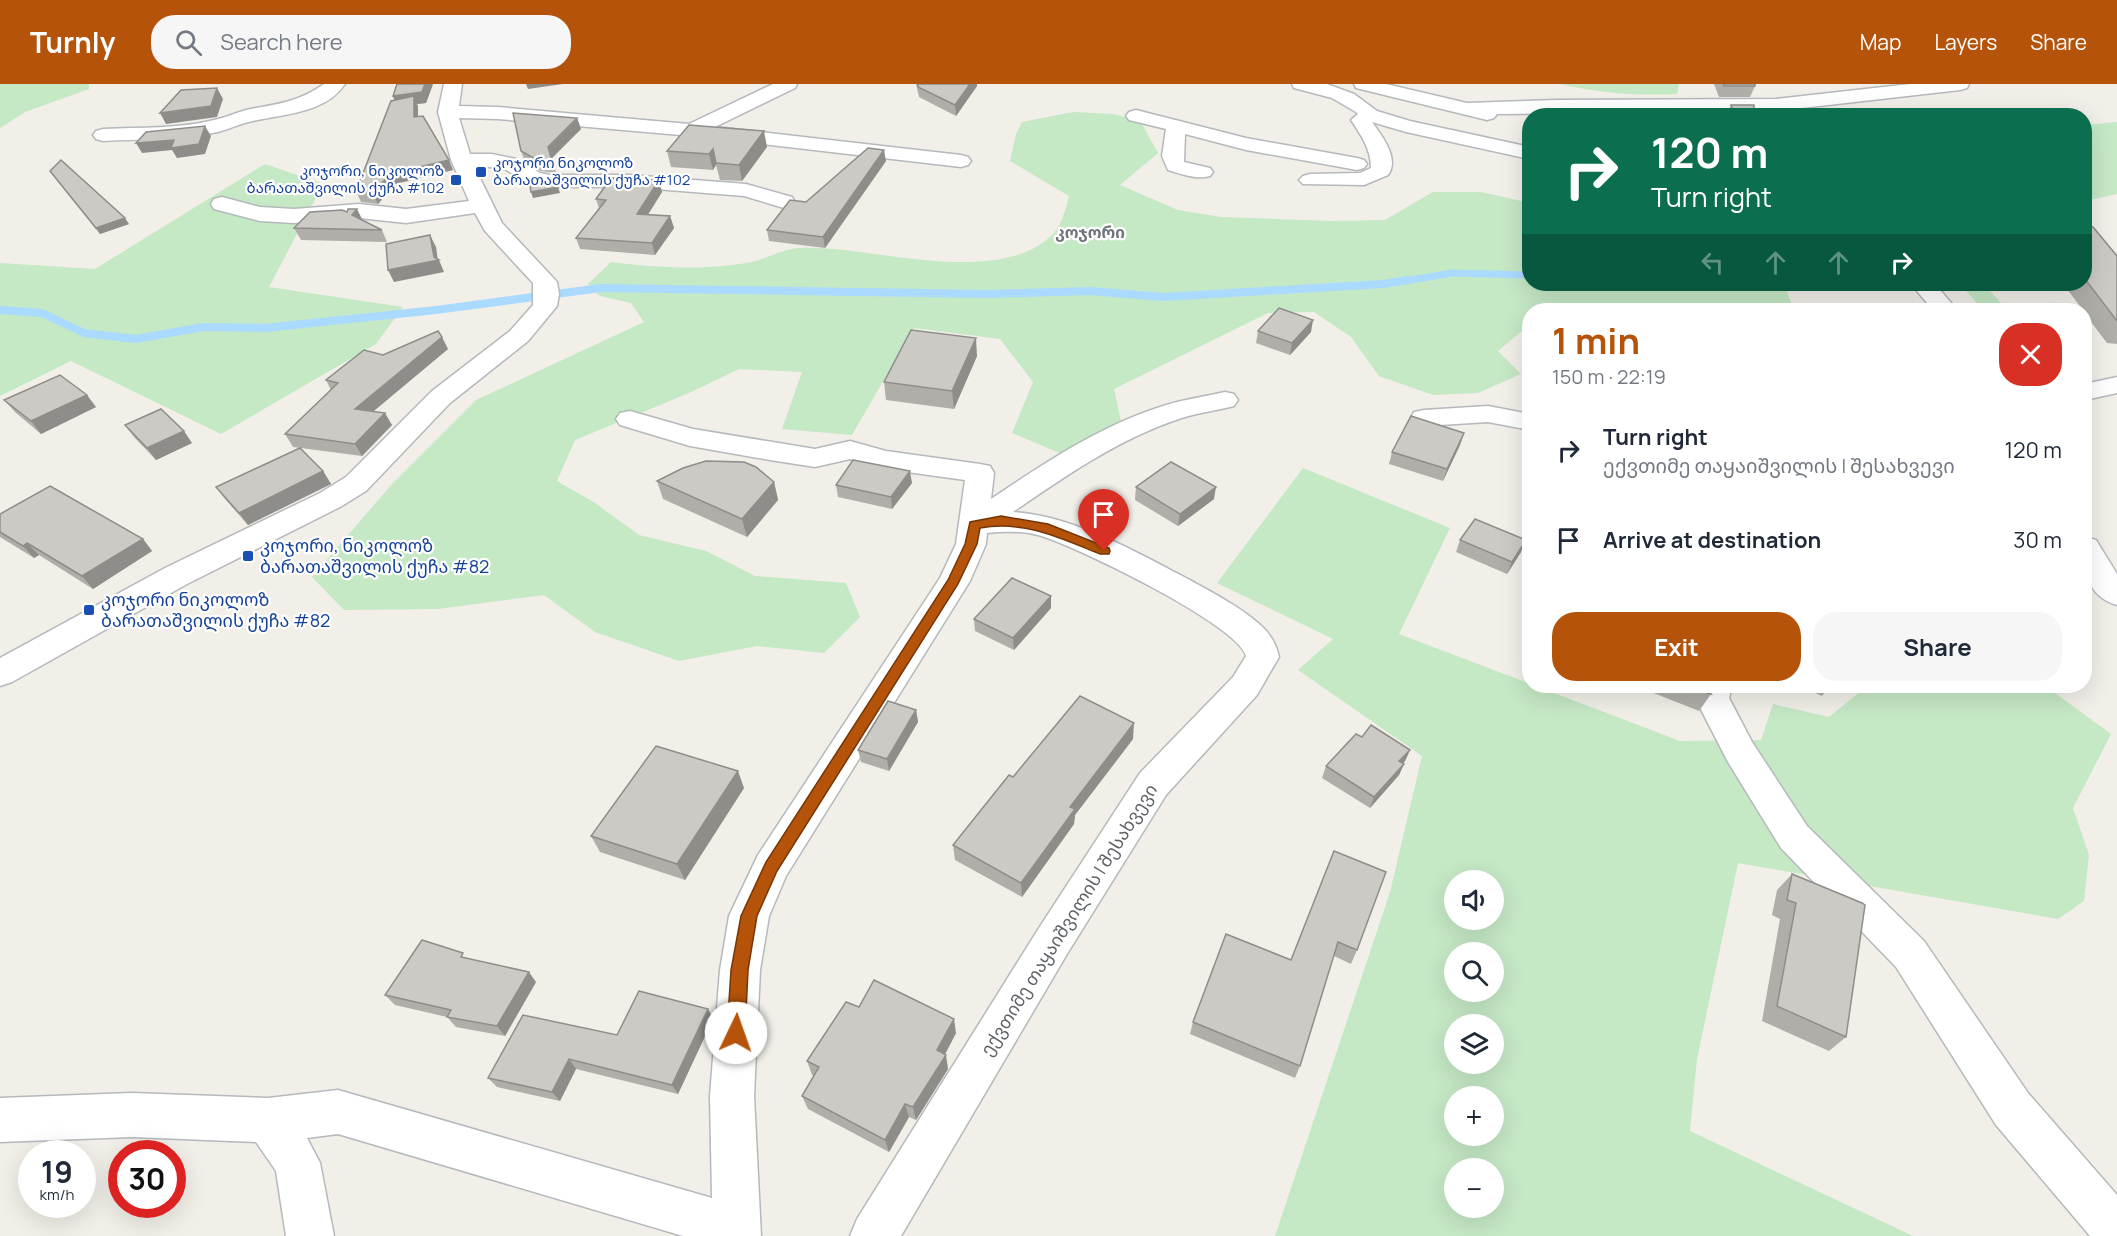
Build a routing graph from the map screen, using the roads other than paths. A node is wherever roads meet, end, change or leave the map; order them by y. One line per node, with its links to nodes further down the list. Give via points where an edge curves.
1 (336, 84): 16 (street, via 304,104 217,126)
2 (453, 84): 10 (street)
3 (788, 84): 15 (street)
4 (1301, 84): 11 (street, via 1346,96)
5 (1363, 84): 9 (street)
6 (1784, 84): 8 (street)
7 (1959, 84): 8 (street)
8 (1806, 102): 9 (street, via 1716,108)
9 (1467, 109): 13 (street)
10 (448, 112): 15 (street); 18 (street)
11 (1370, 115): 17 (street); 20 (street, via 1361,120)
12 (1136, 116): 14 (street)
13 (1522, 122)
14 (1176, 125): 20 (street, via 1246,144 1335,161 1363,165); 21 (street, via 1175,166)
15 (692, 130): 19 (street)
16 (103, 135)
17 (1522, 151)
18 (461, 160): 23 (street, via 509,163 534,178 550,181 630,181 735,189); 25 (street)
19 (961, 161)
20 (1383, 162): 22 (street, via 1381,171 1364,178)
21 (1203, 172)
22 (1310, 180)
23 (784, 202)
24 (222, 204): 25 (street, via 260,214 294,216 359,211 406,216)
25 (482, 206): 37 (street, via 545,294 519,336 441,397 356,484)
26 (1929, 291): 27 (street)
27 (1939, 303)
28 (2117, 385): 29 (street)
29 (2092, 390)
30 (1225, 400): 34 (street, via 1159,416 1033,484)
31 (1424, 418): 33 (street, via 1488,414)
32 (630, 419): 34 (street, via 690,437 770,452 815,458 850,450 885,460 980,473)
33 (1522, 420)
34 (975, 525): 42 (street, via 954,581 771,867 749,916 740,970 732,1096); 44 (street, ექვთიმე თაყაიშვილის I შესახვევი, via 1001,520 1044,526 1124,560 1233,620 1259,643 1263,657 1245,686 1153,784)
35 (2092, 559): 36 (street)
36 (2117, 594)
37 (0, 673)
38 (1713, 693): 41 (street, via 1712,698 1740,752 1794,837 1910,954 2012,1108)
39 (0, 1120): 40 (street, via 132,1115)
40 (268, 1120): 42 (street, via 338,1112); 43 (street, via 297,1162)
41 (2117, 1231)
42 (736, 1232)
43 (310, 1236)
44 (874, 1236)

